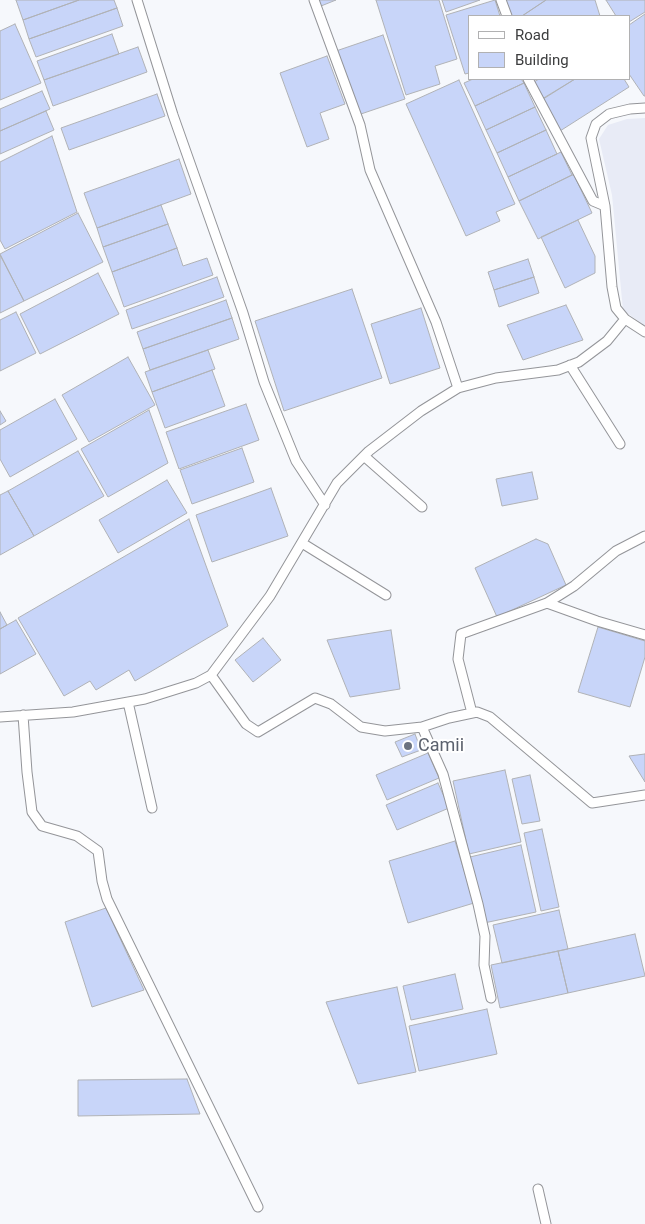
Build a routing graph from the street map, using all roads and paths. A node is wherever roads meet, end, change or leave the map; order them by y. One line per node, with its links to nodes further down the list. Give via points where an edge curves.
1 (137, 0): 14 (street, via 264,382 296,461)
2 (314, 0): 11 (street, via 360,125 370,170 436,322)
3 (501, 0): 4 (street)
4 (506, 15)
5 (529, 80): 7 (street, via 592,201)
6 (645, 108): 7 (street, via 609,114 596,124 591,138)
7 (605, 206): 8 (street, via 612,287 616,308)
8 (625, 319): 9 (street); 10 (street, via 607,341)
9 (645, 332)
10 (570, 365): 11 (street); 12 (street)
11 (458, 388): 13 (street, via 421,411)
12 (620, 444)
13 (364, 456): 14 (street, via 337,483); 15 (street)
14 (325, 505): 17 (street)
15 (422, 507)
16 (645, 536): 19 (street, via 616,551 574,586)
17 (302, 543): 18 (street); 21 (street, via 270,596)
18 (386, 595)
19 (547, 603): 20 (street); 23 (street, via 461,634 458,659)
20 (645, 635)
21 (211, 675): 22 (street, via 196,683); 26 (street, via 246,724 258,732 315,698 331,704 361,727 385,731)
22 (128, 702): 24 (street, via 73,712); 28 (street)
23 (472, 714): 26 (street); 27 (street, via 477,712 490,717 592,803)
24 (23, 715): 25 (street); 31 (street, via 32,812 42,826 77,836 98,851 107,899)
25 (0, 717)
26 (422, 726): 29 (street, via 443,774 478,904 485,936 484,965)
27 (645, 795)
28 (152, 808)
29 (491, 998)
30 (538, 1189): 32 (street)
31 (258, 1207)
32 (546, 1224)

